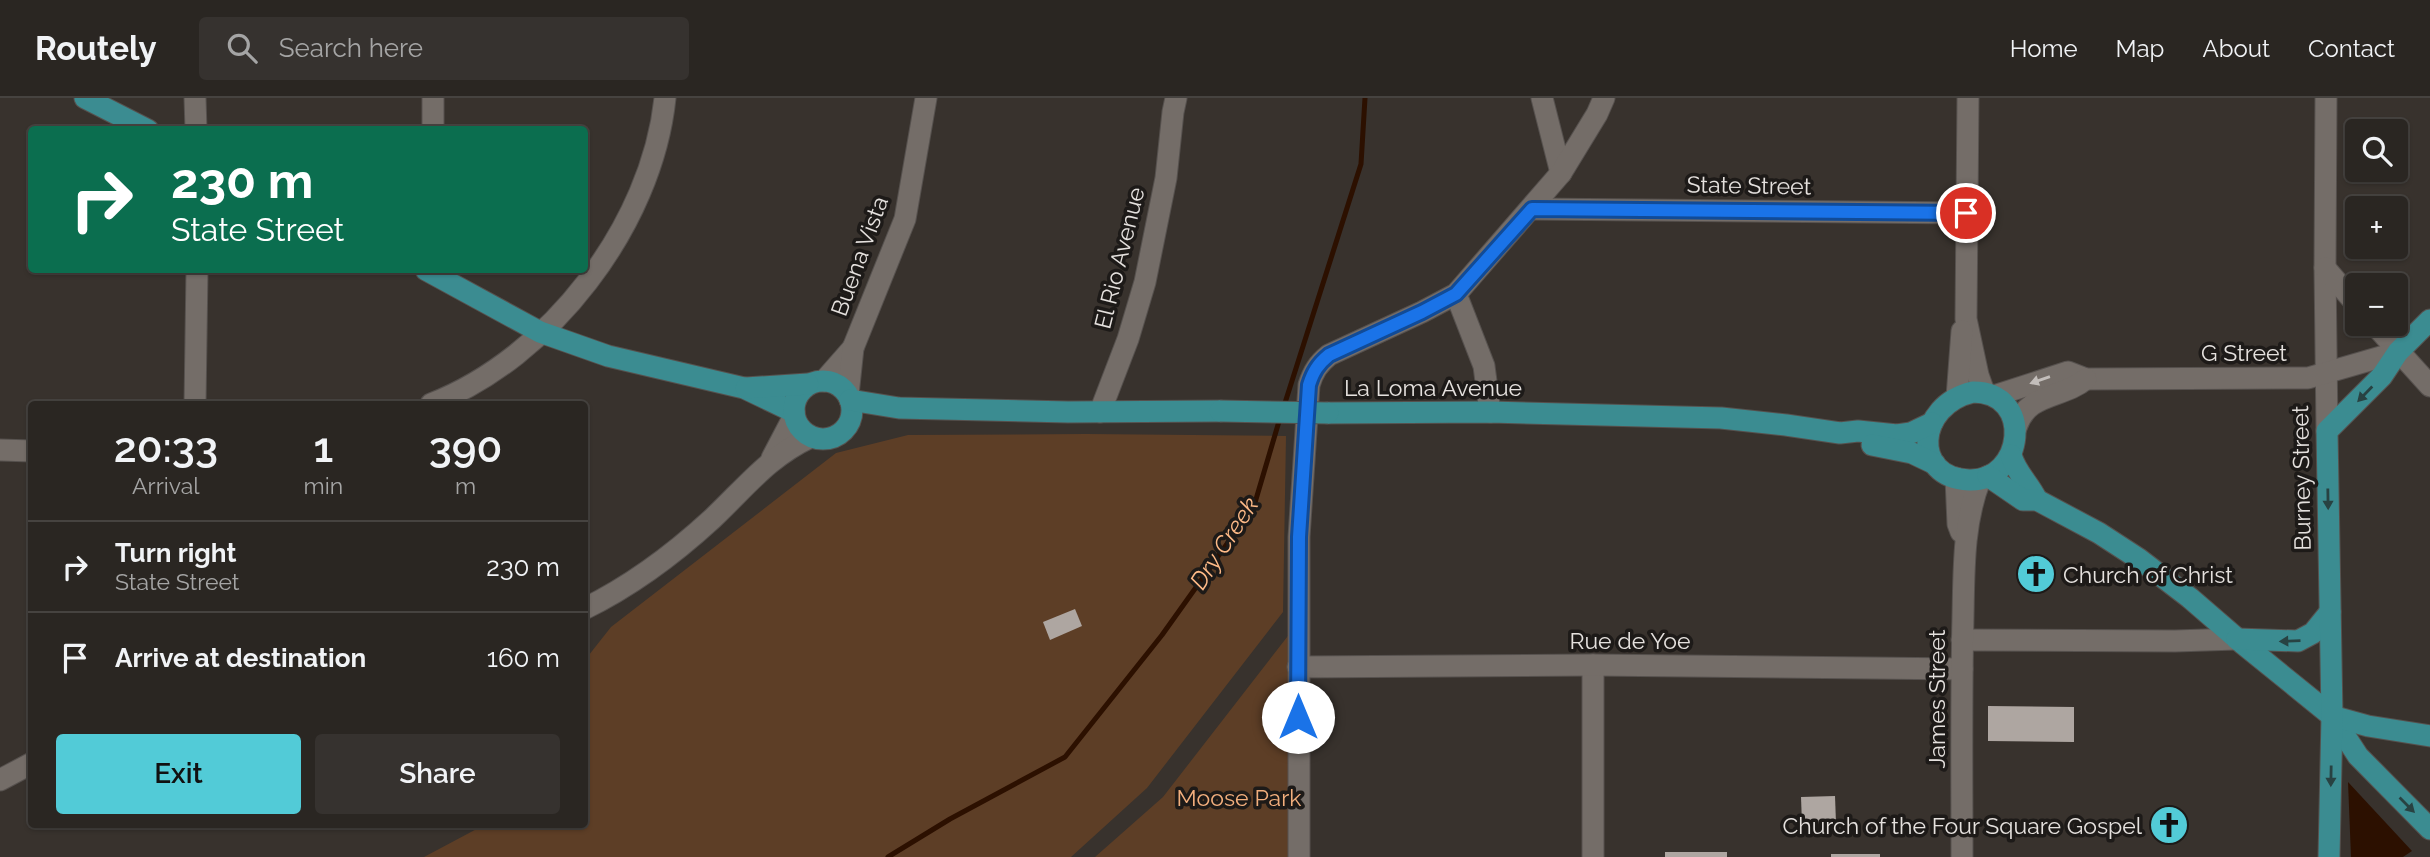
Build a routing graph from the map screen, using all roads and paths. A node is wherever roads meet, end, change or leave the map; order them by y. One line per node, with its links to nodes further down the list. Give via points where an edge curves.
1 (85, 98): 11 (main road)
2 (195, 98): 12 (street)
3 (433, 98): 13 (street)
4 (665, 98): 24 (street, via 654,156 628,221 586,285)
5 (926, 98): 26 (street, Buena Vista, via 905,219)
6 (1542, 98): 14 (street)
7 (1604, 98): 14 (street)
8 (1968, 98): 16 (street)
9 (2326, 98): 17 (street, Burney Street)
10 (1174, 103): 39 (street, El Rio Avenue, via 1166,178 1144,282)
11 (140, 126)
12 (196, 126)
13 (433, 126)
14 (1561, 173): 15 (street)
15 (1532, 209): 16 (street, State Street); 21 (street)
16 (1966, 213): 22 (street)
17 (2325, 268): 20 (street); 28 (street, Burney Street)
18 (197, 273): 36 (street)
19 (435, 273): 24 (main road)
20 (2345, 291)
21 (1456, 294): 40 (street, via 1484,366); 62 (street, via 1329,355 1312,374 1299,537)
22 (1966, 319): 33 (street, via 1978,375); 35 (street)
23 (2430, 320): 27 (main road, G Street)
24 (540, 332): 32 (main road, via 608,356); 37 (street, via 478,380)
25 (2384, 336): 27 (street)
26 (853, 348): 30 (street, Buena Vista); 34 (street, Buena Vista)
27 (2398, 352): 28 (street, G Street); 31 (street); 45 (main road, G Street, one-way to 45, via 2382,376)
28 (2325, 374): 29 (street, G Street, via 2300,379); 45 (street, Burney Street)
29 (2086, 379): 33 (street, G Street, one-way to 33, via 2068,372); 44 (street, G Street, via 2074,389 2034,403 2019,417)
30 (816, 382): 32 (main road); 34 (main road, via 836,384); 41 (main road, via 796,398)
31 (2430, 386)
32 (744, 388): 41 (main road)
33 (1989, 394): 35 (main road); 44 (main road, via 2006,404)
34 (849, 397): 38 (main road, La Loma Avenue); 43 (main road)
35 (1957, 397): 42 (main road)
36 (195, 401)
37 (437, 401)
38 (899, 408): 39 (main road, La Loma Avenue); 43 (main road, La Loma Avenue)
39 (1100, 412): 40 (main road, La Loma Avenue, bridge)
40 (1490, 412): 46 (main road, La Loma Avenue, via 1721,418)
41 (794, 414): 47 (main road); 51 (street)
42 (1932, 423): 46 (main road, La Loma Avenue, via 1897,435); 52 (main road, via 1927,444)
43 (847, 427): 47 (main road, via 830,439)
44 (2016, 428): 50 (main road)
45 (2327, 431): 58 (main road, Burney Street, one-way to 58)
46 (1840, 433): 52 (main road, La Loma Avenue, via 1856,442 1912,453)
47 (811, 437): 51 (street)
48 (0, 450): 49 (street)
49 (28, 451)
50 (2011, 455): 54 (main road); 55 (main road)
51 (771, 460): 57 (street, via 677,549)
52 (1935, 464): 53 (main road)
53 (1956, 478): 54 (main road); 56 (street, James Street, via 1958,524)
54 (1984, 478): 55 (main road, via 2024,500); 56 (street, James Street, via 1972,505)
55 (2037, 500): 59 (main road, via 2139,559)
56 (1965, 541): 60 (street, James Street)
57 (588, 607)
58 (2330, 612): 59 (main road, one-way to 59, via 2313,633 2298,641); 64 (main road, Burney Street)
59 (2237, 639): 60 (street); 64 (main road)
60 (1962, 640): 63 (street, James Street)
61 (1593, 665): 62 (street, Rue de Yoe); 63 (street, Rue de Yoe); 70 (street)
62 (1298, 667): 69 (street)
63 (1962, 669): 71 (street, James Street)
64 (2332, 716): 65 (main road); 68 (main road, one-way to 68, via 2358,756); 72 (main road, Burney Street, one-way to 72)
65 (2430, 736)
66 (15, 772): 67 (street)
67 (0, 789)
68 (2430, 829)
69 (1299, 857)
70 (1593, 857)
71 (1962, 857)
72 (2329, 857)

